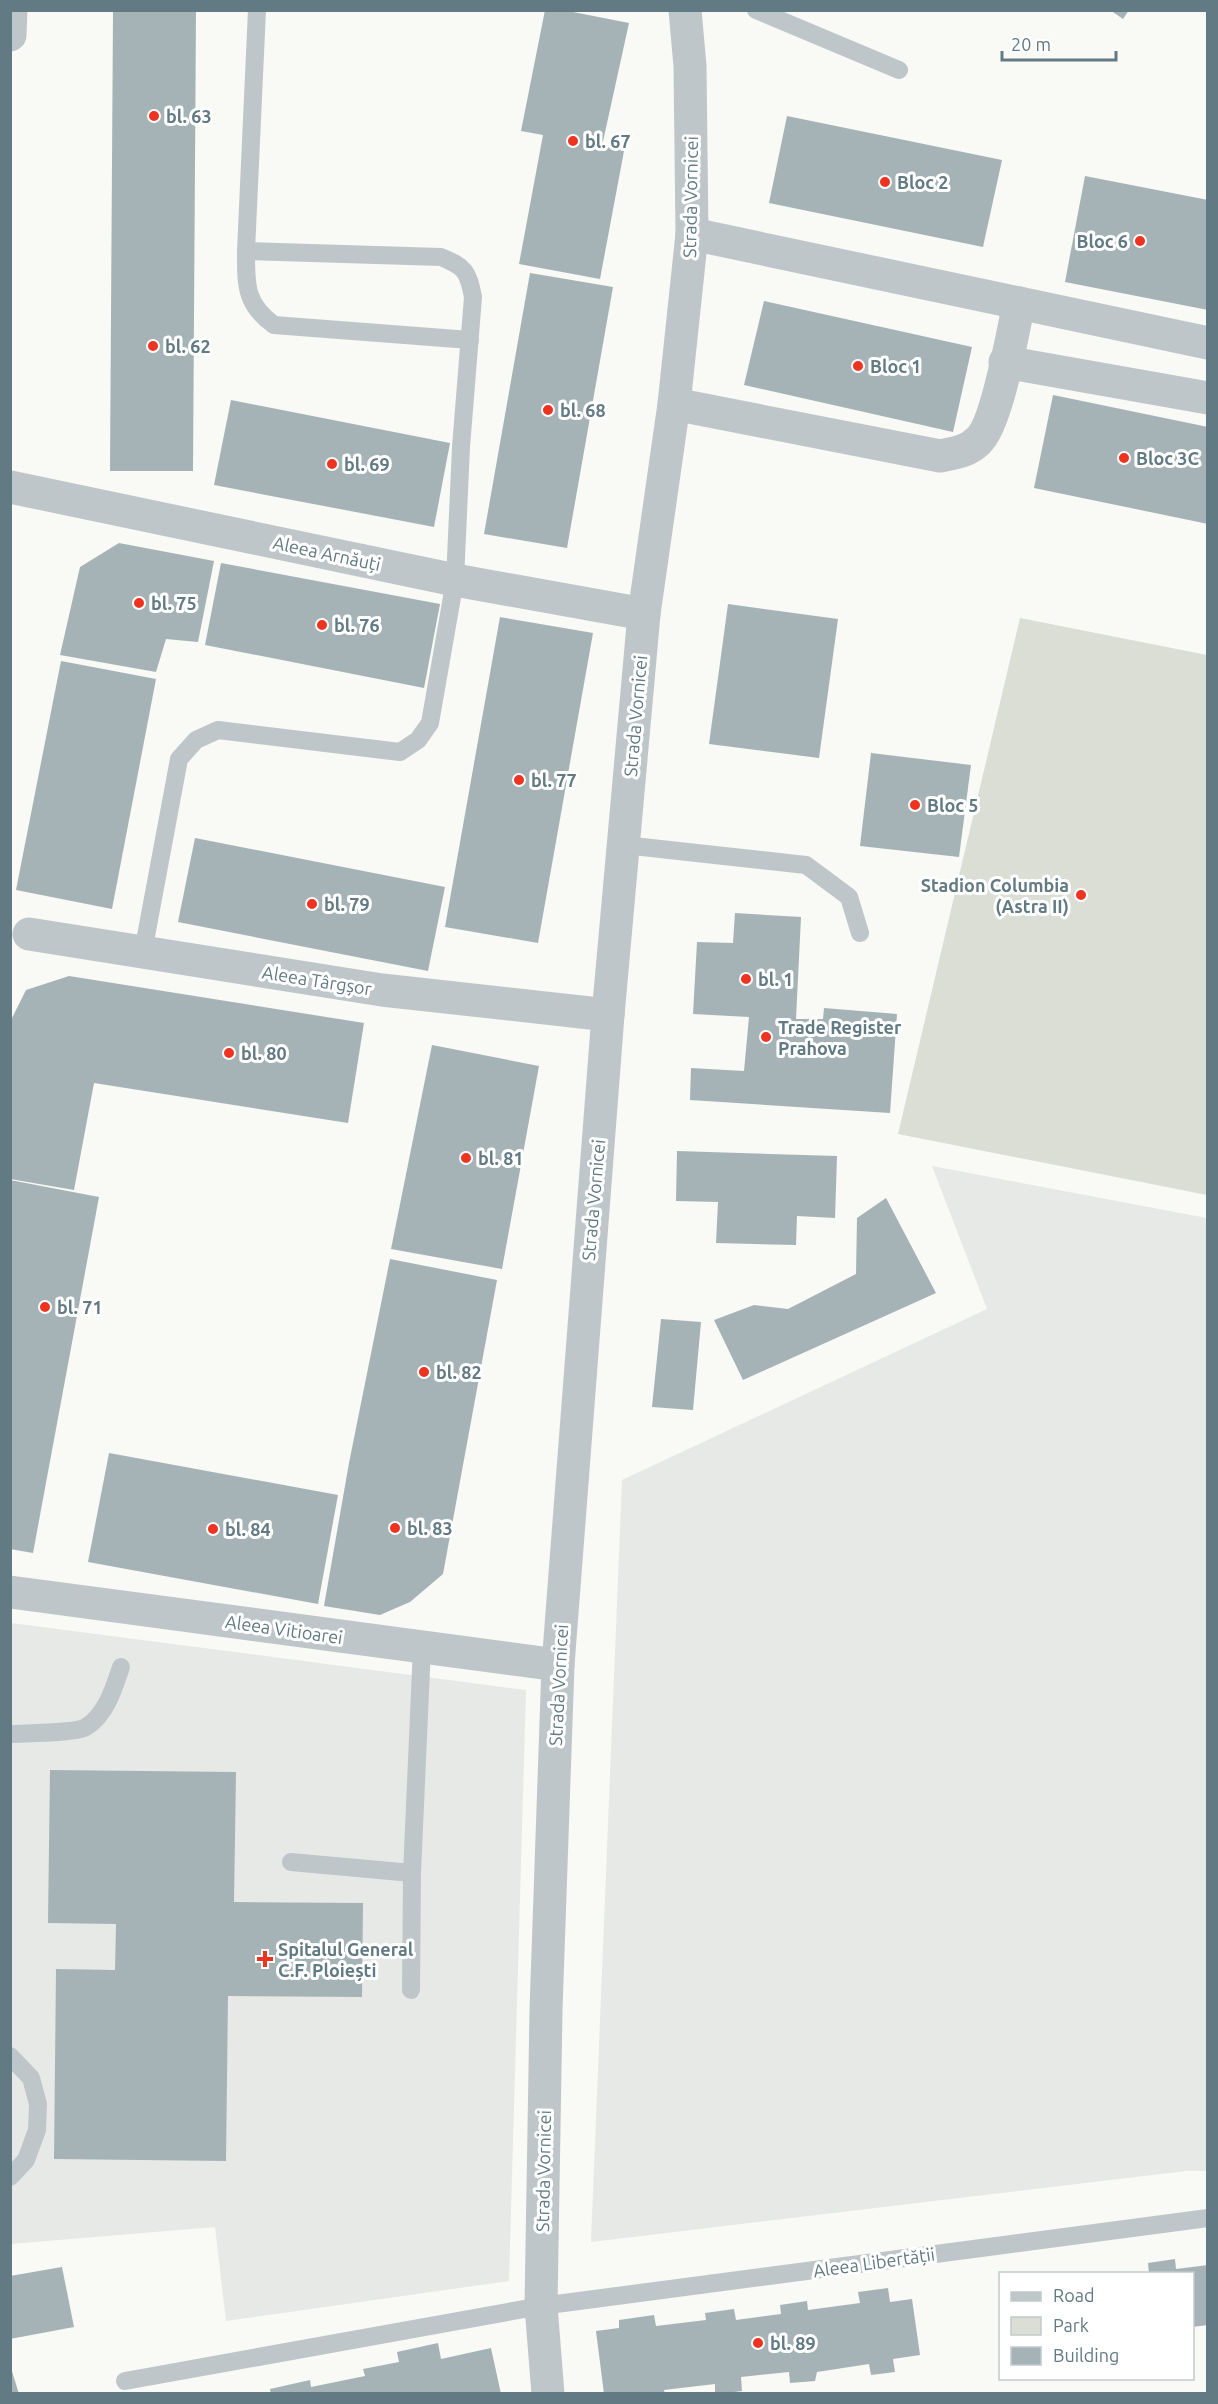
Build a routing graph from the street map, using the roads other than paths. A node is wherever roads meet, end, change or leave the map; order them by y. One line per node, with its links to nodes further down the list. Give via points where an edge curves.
1 (11, 10): 5 (street)
2 (257, 10): 8 (lane)
3 (685, 10): 7 (street, Strada Vornicei, via 690,66)
4 (756, 10): 6 (lane)
5 (10, 34)
6 (899, 70)
7 (692, 234): 9 (street); 14 (street, Strada Vornicei)
8 (246, 251): 10 (lane, via 246,280 256,312 274,325); 10 (lane, via 441,257 461,265 469,279 473,297)
9 (1019, 303): 11 (street); 12 (street)
10 (470, 340): 16 (lane)
11 (1208, 343)
12 (1005, 362): 13 (street); 14 (street, via 991,422 980,440 965,451 939,456)
13 (1208, 398)
14 (674, 404): 17 (street, Strada Vornicei)
15 (10, 488): 16 (street, Aleea Arnăuți)
16 (455, 580): 17 (street, Aleea Arnăuți); 21 (lane, via 430,723 418,740 400,752 218,730 196,740 179,759)
17 (644, 614): 18 (street, Strada Vornicei)
18 (624, 845): 19 (lane, via 806,865 849,897); 22 (street, Strada Vornicei)
19 (860, 933)
20 (29, 934): 21 (street, Aleea Târgșor)
21 (143, 952): 22 (street, Aleea Târgșor, via 382,990)
22 (608, 1015): 25 (street, Strada Vornicei)
23 (10, 1592): 24 (street, Aleea Vitioarei)
24 (422, 1647): 25 (street, Aleea Vitioarei); 29 (lane)
25 (558, 1665): 34 (street, Strada Vornicei)
26 (121, 1667): 27 (lane, via 111,1696 85,1728)
27 (10, 1734)
28 (291, 1862): 29 (lane)
29 (412, 1873): 30 (lane)
30 (411, 1990)
31 (10, 2056): 32 (lane, via 31,2078 38,2104 37,2130 30,2150)
32 (10, 2177)
33 (1208, 2218): 34 (lane, Aleea Libertății)
34 (541, 2306): 35 (lane, Aleea Libertății); 36 (street, Strada Vornicei)
35 (125, 2380)
36 (548, 2394)

